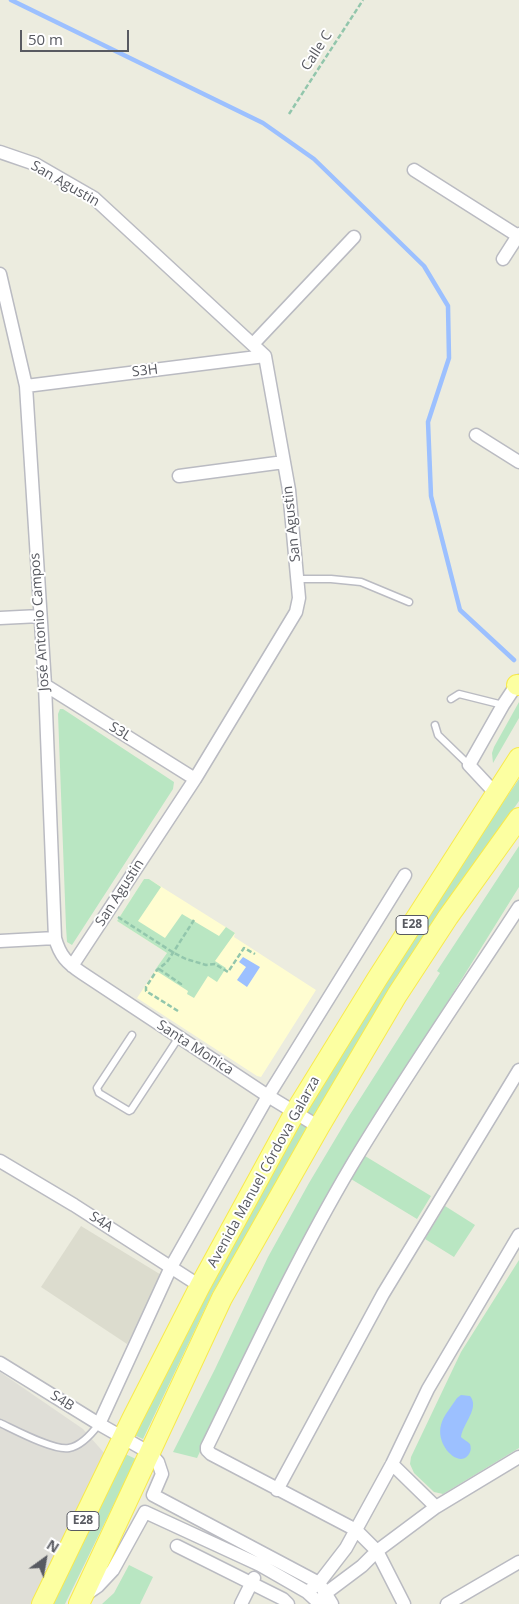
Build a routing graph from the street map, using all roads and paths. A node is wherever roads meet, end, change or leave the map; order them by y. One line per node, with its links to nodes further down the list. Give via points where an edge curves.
1 (362, 0): 2 (path, Calle C)
2 (289, 114)
3 (0, 152): 9 (street, San Agustin, via 35,164 94,198)
4 (414, 170): 5 (street)
5 (518, 235): 7 (street)
6 (354, 237): 9 (street)
7 (504, 259)
8 (0, 274): 11 (street, José Antonio Campos)
9 (253, 344): 10 (street, San Agustin)
10 (265, 356): 11 (street, S3H); 13 (street, San Agustin)
11 (26, 386): 18 (street, José Antonio Campos)
12 (476, 435): 14 (street)
13 (284, 462): 15 (street); 16 (street, San Agustin)
14 (519, 462)
15 (180, 476)
16 (297, 579): 17 (lane, via 361,582); 27 (street, San Agustin, via 299,598 296,612)
17 (409, 602)
18 (40, 616): 19 (street); 20 (street, José Antonio Campos)
19 (0, 618)
20 (45, 684): 27 (street, S3L); 34 (street, José Antonio Campos)
21 (518, 684): 23 (street)
22 (451, 699): 23 (lane, via 459,694)
23 (504, 705): 26 (street)
24 (436, 725): 26 (lane, via 438,734)
25 (519, 758): 28 (main road, Avenida Manuel Córdova Galarza / E28)
26 (469, 765): 28 (street)
27 (195, 779): 38 (street, San Agustin)
28 (496, 794): 46 (main road, Avenida Manuel Córdova Galarza / E28, via 376,979)
29 (519, 818): 47 (main road, Avenida Manuel Córdova Galarza / E28, via 397,995)
30 (405, 875): 45 (street)
31 (519, 907): 59 (street, via 350,1169 281,1295 207,1447 211,1454)
32 (117, 916): 36 (path)
33 (194, 920): 36 (path)
34 (55, 938): 35 (street); 38 (street, José Antonio Campos, via 58,952)
35 (0, 941)
36 (173, 952): 37 (path, via 206,965 214,964 228,972 244,948); 39 (path)
37 (255, 954)
38 (72, 966): 43 (street, Santa Monica)
39 (159, 970): 40 (path); 41 (path, via 146,991)
40 (180, 986)
41 (178, 1011)
42 (132, 1035): 43 (lane, via 97,1088 99,1093 129,1111)
43 (179, 1037): 45 (street, Santa Monica)
44 (519, 1070): 59 (street, via 382,1294)
45 (268, 1096): 46 (street, Santa Monica); 50 (street)
46 (295, 1112): 47 (street, Santa Monica); 51 (main road, Avenida Manuel Córdova Galarza / E28)
47 (319, 1127): 56 (main road, Avenida Manuel Córdova Galarza / E28, via 222,1298)
48 (0, 1161): 50 (street, S4A)
49 (519, 1235): 58 (street, via 428,1389)
50 (171, 1267): 51 (street, S4A); 54 (street)
51 (200, 1286): 55 (main road, Avenida Manuel Córdova Galarza / E28)
52 (0, 1363): 54 (street, S4B)
53 (0, 1424): 54 (lane, via 48,1445 70,1448 89,1437)
54 (99, 1424): 55 (street, S4B)
55 (124, 1438): 56 (street, S4B); 70 (main road, Avenida Manuel Córdova Galarza / E28)
56 (150, 1453): 60 (street, via 162,1474); 69 (main road, Avenida Manuel Córdova Galarza / E28)
57 (519, 1456): 61 (street)
58 (392, 1464): 61 (street); 63 (street)
59 (277, 1490): 63 (street)
60 (153, 1495): 62 (street); 68 (street)
61 (436, 1507): 65 (street)
62 (145, 1512): 67 (street); 69 (street, via 114,1570)
63 (356, 1530): 65 (street); 68 (street)
64 (177, 1546): 67 (street)
65 (377, 1551): 68 (street); 73 (street)
66 (519, 1562): 74 (street)
67 (255, 1575): 68 (street); 71 (street); 72 (street)
68 (323, 1597)
69 (81, 1600)
70 (42, 1604)
71 (241, 1604)
72 (288, 1604)
73 (404, 1604)
74 (447, 1604)

